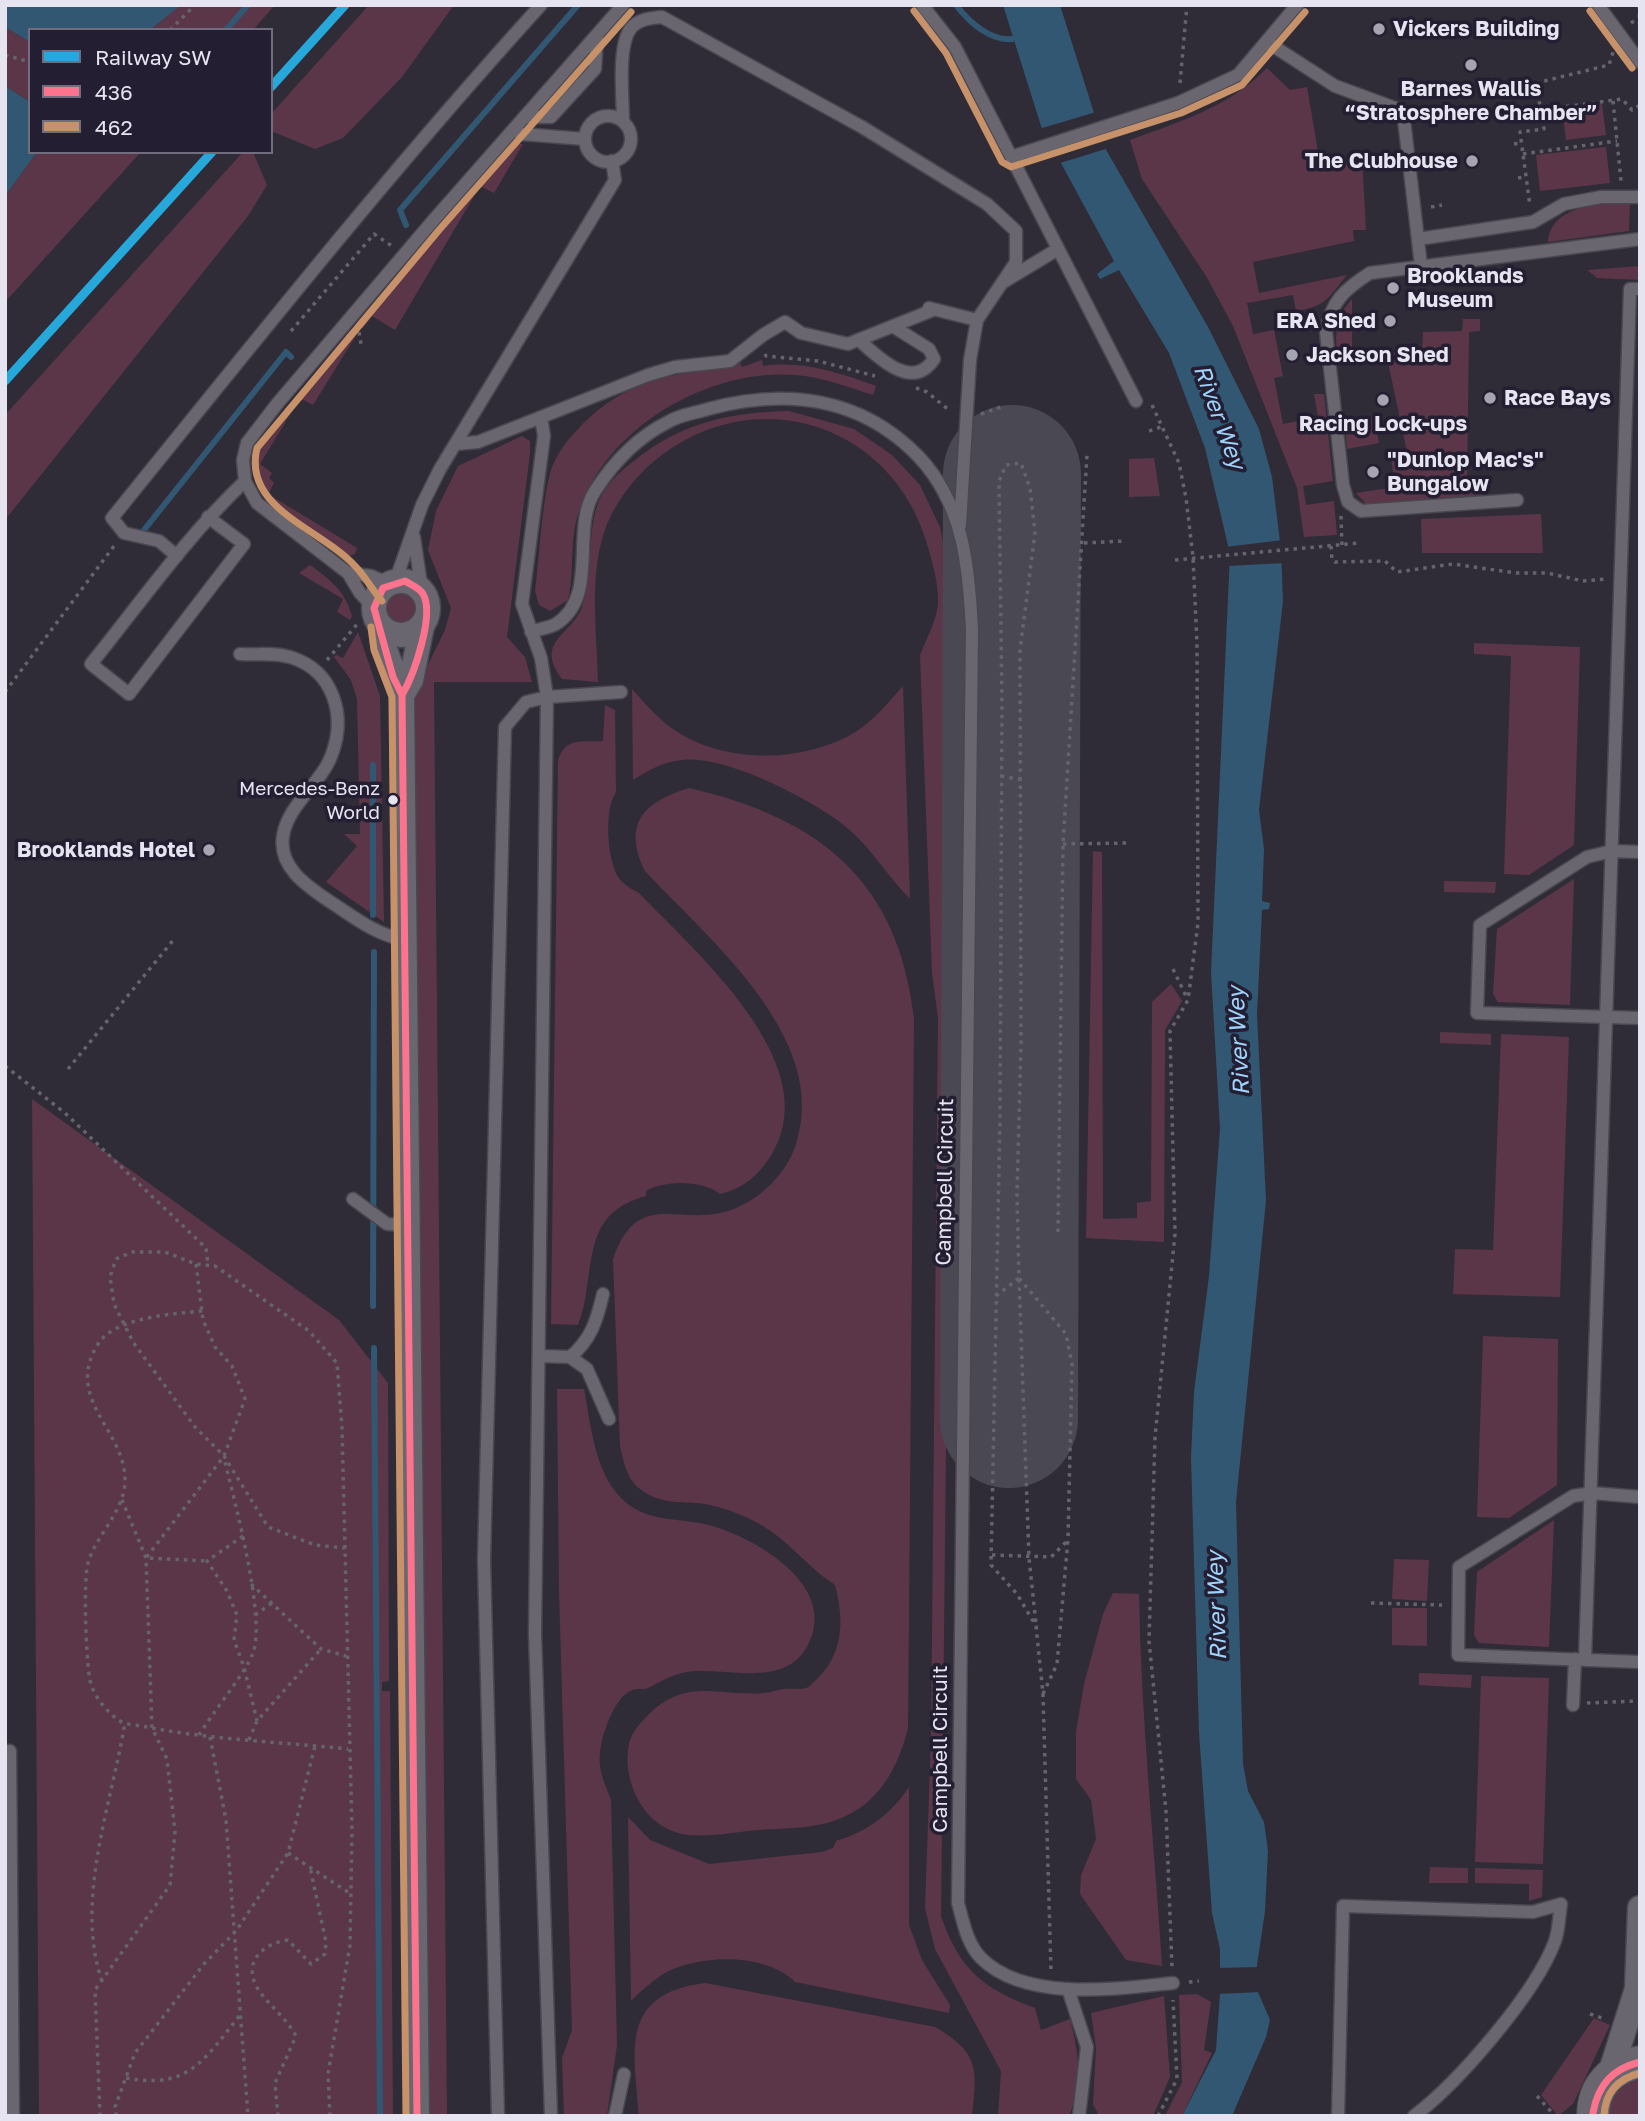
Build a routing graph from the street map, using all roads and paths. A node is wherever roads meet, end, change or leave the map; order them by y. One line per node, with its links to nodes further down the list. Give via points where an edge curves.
1 (195, 5): 10 (path)
2 (541, 5): 67 (lane, via 472,80 112,518)
3 (623, 5): 12 (lane)
4 (922, 5): 32 (lane, via 955,47)
5 (1187, 5): 21 (path)
6 (1297, 5): 14 (lane)
7 (1598, 5): 11 (lane)
8 (1639, 5): 9 (path)
9 (1640, 17): 13 (path)
10 (172, 28)
11 (1619, 32): 17 (lane); 18 (path, via 1609,65)
12 (597, 37): 24 (lane); 24 (lane, via 595,69 551,117)
13 (1640, 40)
14 (1267, 42): 21 (lane, via 1238,75); 39 (lane, via 1335,86 1403,111)
15 (5, 55): 16 (path)
16 (28, 61)
17 (1640, 62)
18 (1536, 83): 19 (path); 23 (path)
19 (1487, 90)
20 (1613, 100): 22 (path, via 1622,99 1632,110); 23 (path); 28 (path)
21 (1178, 103): 32 (lane)
22 (1640, 105)
23 (1541, 110): 29 (path, via 1544,129 1520,132)
24 (525, 117): 26 (lane)
25 (623, 121): 27 (lane, via 609,116 595,120); 33 (lane, via 631,141 625,154); 44 (lane, via 625,40 632,27 662,17 862,127 988,204 1016,231 1016,262)
26 (514, 129): 27 (lane, via 521,134); 63 (lane, via 258,426 247,443)
27 (585, 139): 33 (lane, via 591,153)
28 (1617, 141): 31 (path); 36 (path)
29 (1521, 143): 30 (path); 31 (path)
30 (1514, 144)
31 (1523, 154): 34 (path)
32 (1012, 157): 42 (lane)
33 (612, 161): 61 (lane, via 615,180)
34 (1526, 177): 35 (path); 38 (path)
35 (1518, 178)
36 (1622, 197): 37 (lane); 38 (lane, via 1564,204)
37 (1640, 197)
38 (1533, 222): 39 (lane)
39 (1418, 239): 43 (lane)
40 (1640, 239): 43 (lane)
41 (390, 245): 48 (path, via 374,234)
42 (1058, 250): 44 (lane); 55 (lane)
43 (1421, 266): 64 (lane, via 1370,273 1345,289 1329,311 1326,332 1348,502 1360,511)
44 (1002, 283): 46 (lane)
45 (1640, 289): 77 (lane, via 1630,289)
46 (976, 320): 47 (lane, via 931,309); 57 (lane)
47 (894, 327): 51 (lane); 51 (lane, via 929,349 934,359 928,368 894,370)
48 (291, 331)
49 (359, 331): 52 (path)
50 (758, 338): 51 (lane, via 785,322 801,333 848,344); 53 (path, via 766,356 818,361); 58 (lane, via 730,361 675,367)
51 (859, 340)
52 (361, 344)
53 (877, 377)
54 (914, 388): 57 (path, via 927,392 953,414)
55 (1141, 398): 59 (path)
56 (1001, 407): 57 (path)
57 (967, 416): 66 (lane)
58 (541, 417): 61 (lane, via 478,442); 82 (lane, via 544,436 522,604)
59 (1161, 427): 60 (path); 74 (path, via 1179,463)
60 (1149, 432)
61 (456, 444): 68 (lane, via 422,505)
62 (1087, 455): 70 (path)
63 (245, 481): 65 (lane); 76 (lane, via 257,503)
64 (1517, 500)
65 (208, 517): 73 (lane); 73 (lane, via 244,544 129,694 91,664)
66 (960, 528): 82 (lane, Campbell Circuit, via 926,465 873,419 838,407 780,398 748,400 694,413 668,421 616,462 593,494 583,520 582,567 570,610 555,624); 157 (lane, Campbell Circuit, via 969,566 972,630 958,1903 965,1932 980,1957 1029,1985)
67 (124, 533): 73 (lane, via 159,541); 85 (path)
68 (414, 533): 78 (lane); 79 (lane)
69 (1125, 541): 70 (path)
70 (1084, 543): 92 (path)
71 (1359, 543): 72 (path)
72 (1331, 546): 74 (path); 77 (path, via 1335,562 1385,561 1397,572 1453,564 1583,581)
73 (177, 556)
74 (1193, 557): 75 (path); 98 (path, via 1198,923)
75 (1175, 560)
76 (348, 573): 78 (lane); 80 (lane)
77 (1620, 578): 93 (lane)
78 (392, 583): 79 (street, via 414,584); 80 (street, via 379,593)
79 (422, 591): 81 (street, via 429,608)
80 (371, 619): 81 (street, via 397,635); 84 (path); 87 (street)
81 (422, 626): 87 (street, via 411,680)
82 (531, 632): 88 (lane)
83 (240, 654): 84 (lane, via 293,657)
84 (318, 674): 95 (lane, via 333,690 332,755 289,818 283,847 298,879)
85 (5, 692)
86 (621, 692): 88 (lane)
87 (402, 695): 95 (street)
88 (547, 697): 113 (lane); 175 (lane, via 526,702 505,727 484,1560)
89 (1001, 776): 90 (path); 90 (path, via 999,481 1006,465 1021,463 1030,488 1035,533 1020,650); 110 (path)
90 (1022, 780): 108 (path)
91 (1126, 843): 92 (path)
92 (1063, 844): 105 (path)
93 (1612, 851): 94 (lane); 99 (lane); 99 (lane, via 1587,857 1480,925 1477,1013)
94 (1640, 852)
95 (392, 937): 104 (street)
96 (175, 938): 102 (path)
97 (1173, 969): 98 (path)
98 (1188, 1000): 156 (path, via 1170,1031 1175,1234 1155,1437 1149,1642 1166,1811)
99 (1606, 1017): 100 (lane); 117 (lane)
100 (1640, 1018)
101 (5, 1066): 107 (path, via 65,1113 206,1248)
102 (68, 1069)
103 (353, 1199): 104 (lane)
104 (397, 1224): 174 (street)
105 (1058, 1232)
106 (196, 1264): 107 (path); 111 (path); 112 (path, via 165,1252 132,1252 116,1259 110,1278 114,1304)
107 (208, 1265): 122 (path, via 309,1331 337,1363)
108 (1019, 1279): 110 (path); 121 (path, via 1066,1334 1072,1364); 125 (path)
109 (603, 1294): 114 (lane, via 596,1324)
110 (995, 1296): 123 (path)
111 (202, 1311): 112 (path); 116 (path, via 215,1347 232,1366 245,1399)
112 (125, 1325): 116 (path, via 195,1427); 118 (path, via 99,1343 87,1376 93,1408 121,1454 125,1483)
113 (539, 1356): 114 (lane); 176 (lane, via 535,1633)
114 (570, 1357): 115 (lane, via 587,1369)
115 (609, 1419)
116 (224, 1457): 120 (path); 122 (path, via 268,1527 315,1545); 124 (path)
117 (1592, 1493): 119 (lane); 130 (lane, via 1573,1496 1459,1567); 135 (lane)
118 (121, 1497): 124 (path); 142 (path, via 88,1566 88,1631 90,1681 100,1702)
119 (1640, 1497)
120 (243, 1535): 126 (path); 127 (path)
121 (1069, 1539): 125 (path, via 1051,1557); 138 (path, via 1057,1664)
122 (345, 1548): 134 (path)
123 (992, 1555): 125 (path); 132 (path, via 991,1565)
124 (146, 1558): 126 (path); 143 (path)
125 (1029, 1559): 132 (path)
126 (207, 1561): 137 (path, via 237,1615 234,1640)
127 (249, 1583): 128 (path); 131 (path)
128 (272, 1603): 131 (path); 133 (path)
129 (1371, 1603): 130 (path)
130 (1459, 1605): 135 (lane, via 1458,1655)
131 (255, 1615): 137 (path, via 258,1634)
132 (1037, 1626): 138 (path)
133 (321, 1649): 134 (path); 141 (path)
134 (347, 1656): 148 (path)
135 (1580, 1659): 136 (lane); 140 (lane)
136 (1640, 1661)
137 (244, 1667): 141 (path); 144 (path)
138 (1042, 1694): 157 (path)
139 (1637, 1701): 140 (path)
140 (1577, 1704)
141 (257, 1721): 146 (path)
142 (125, 1722): 143 (path); 155 (path, via 91,1903 94,1959)
143 (152, 1728): 144 (path); 155 (path, via 167,1759 173,1793 170,1885)
144 (198, 1735): 145 (path)
145 (210, 1737): 146 (path); 154 (path, via 226,1820)
146 (249, 1740): 147 (path)
147 (315, 1746): 148 (path); 150 (path)
148 (348, 1749): 152 (path)
149 (5, 1751): 168 (lane, via 10,1751)
150 (288, 1853): 151 (path); 154 (path)
151 (310, 1867): 152 (path); 172 (path, via 325,1954 311,1964 288,1940 275,1942 261,1949 252,1968 257,1988 286,2018 296,2036 275,2083)
152 (351, 1894): 173 (path, via 350,1945 328,2074)
153 (1640, 1908): 164 (street, via 1637,1989)
154 (236, 1931): 159 (path); 165 (path, via 204,1964 135,2053)
155 (102, 1981): 169 (path, via 95,1990)
156 (1172, 1983): 158 (lane, Campbell Circuit); 179 (path, via 1177,2079)
157 (1052, 1987): 158 (lane, Campbell Circuit)
158 (1068, 1989): 178 (lane, via 1087,2047)
159 (241, 2014): 165 (path, via 191,2071 170,2079); 171 (path)
160 (1590, 2014): 161 (path)
161 (1611, 2022)
162 (1640, 2062): 164 (street)
163 (624, 2074): 177 (lane)
164 (1610, 2074): 167 (street, via 1600,2085)
165 (126, 2078): 170 (path)
166 (1537, 2096): 182 (path)
167 (1591, 2115)
168 (13, 2116)
169 (100, 2116)
170 (116, 2116)
171 (248, 2116)
172 (278, 2116)
173 (330, 2116)
174 (417, 2116)
175 (498, 2116)
176 (551, 2116)
177 (615, 2116)
178 (1079, 2116)
179 (1158, 2116)
180 (1338, 2116): 181 (lane, via 1343,1906 1533,1912 1561,1904 1555,1941 1524,1997 1462,2073)
181 (1414, 2116)
182 (1555, 2116)

